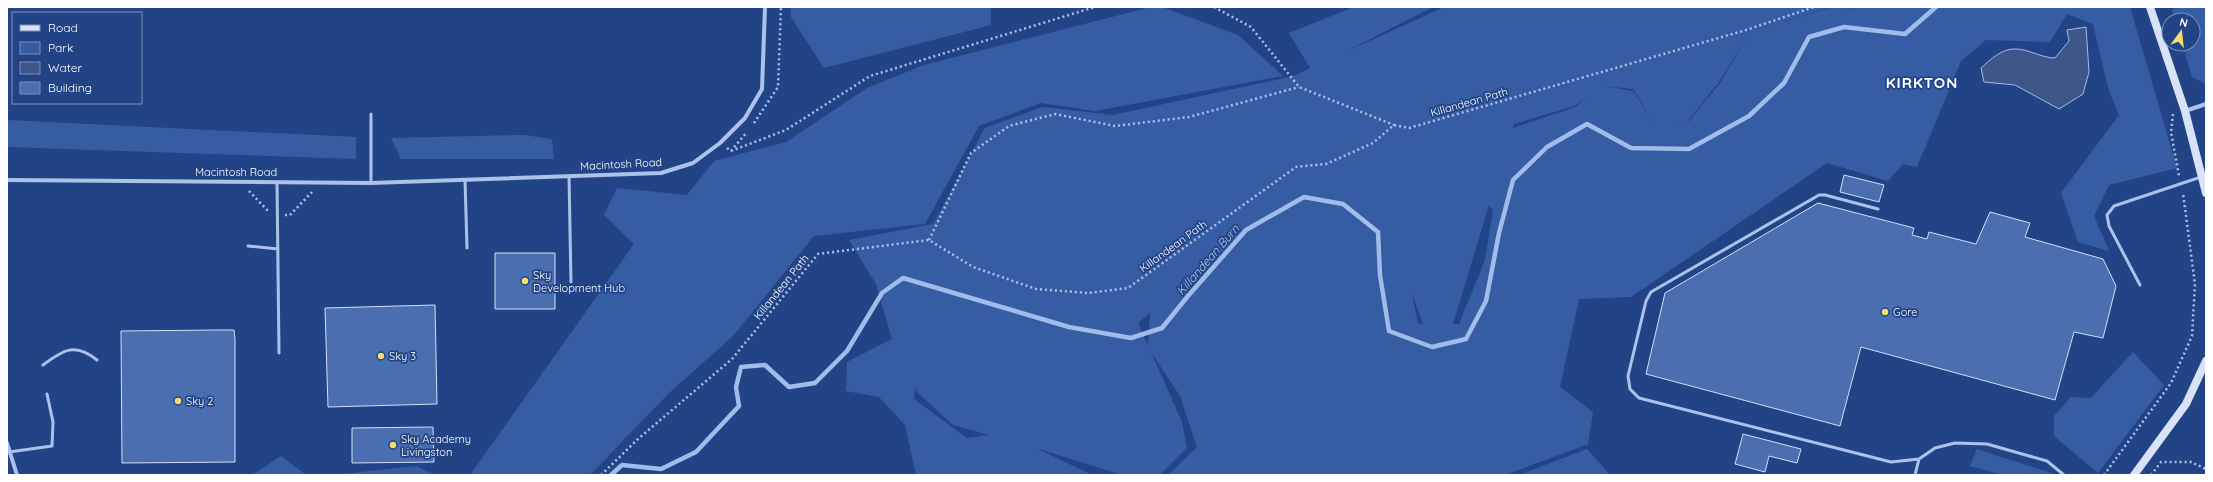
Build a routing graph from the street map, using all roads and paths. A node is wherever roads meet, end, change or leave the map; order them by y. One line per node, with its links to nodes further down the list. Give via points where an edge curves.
1 (766, 7): 12 (street, Macintosh Road, via 762,89 745,118)
2 (1095, 7): 12 (path, via 870,76 786,130 730,151)
3 (1214, 7): 6 (path, via 1251,27)
4 (1814, 7): 11 (path, Killandean Path, via 1746,30 1409,128)
5 (2150, 7): 9 (main road)
6 (1299, 87): 11 (path); 22 (path, via 1189,117 1115,126 1055,114 1010,126 971,153)
7 (2206, 104): 9 (street)
8 (2173, 108): 19 (path, via 2171,132)
9 (2185, 111): 14 (main road)
10 (371, 114): 18 (lane)
11 (1394, 125): 22 (path, Killandean Path, via 1373,143 1326,164 1296,167 1128,288 1088,293 1036,289 973,267)
12 (720, 143): 13 (street, Macintosh Road, via 692,163 661,173)
13 (569, 176): 16 (street, Macintosh Road); 26 (lane)
14 (2202, 177): 19 (lane); 20 (main road)
15 (7, 180): 17 (street, Macintosh Road)
16 (465, 180): 18 (street, Macintosh Road); 25 (lane)
17 (277, 182): 18 (street, Macintosh Road); 24 (lane)
18 (371, 183)
19 (2181, 183): 27 (lane, via 2114,206 2107,215 2109,226); 41 (path, via 2195,284 2192,336 2171,383)
20 (2206, 193)
21 (1878, 209): 35 (lane, via 1819,195 1652,292 1646,301 1628,376 1630,390 1639,398 1892,462)
22 (929, 240): 38 (path, Killandean Path, via 818,254 732,359 638,439)
23 (248, 246): 24 (lane)
24 (278, 248): 28 (lane)
25 (467, 248)
26 (571, 282)
27 (2140, 285)
28 (279, 352)
29 (97, 360): 31 (lane, via 87,352 74,349 59,353)
30 (2206, 361): 42 (main road, via 2186,404)
31 (43, 365)
32 (47, 394): 34 (lane, via 53,422 52,446)
33 (7, 443): 34 (street)
34 (9, 452): 37 (street)
35 (1919, 459): 39 (lane); 40 (lane, via 1935,448 1955,443 1987,444 2047,461)
36 (2206, 469): 43 (path, via 2191,462 2161,462)
37 (17, 475)
38 (601, 475)
39 (1915, 475)
40 (2064, 475)
41 (2104, 475)
42 (2134, 475)
43 (2151, 475)

